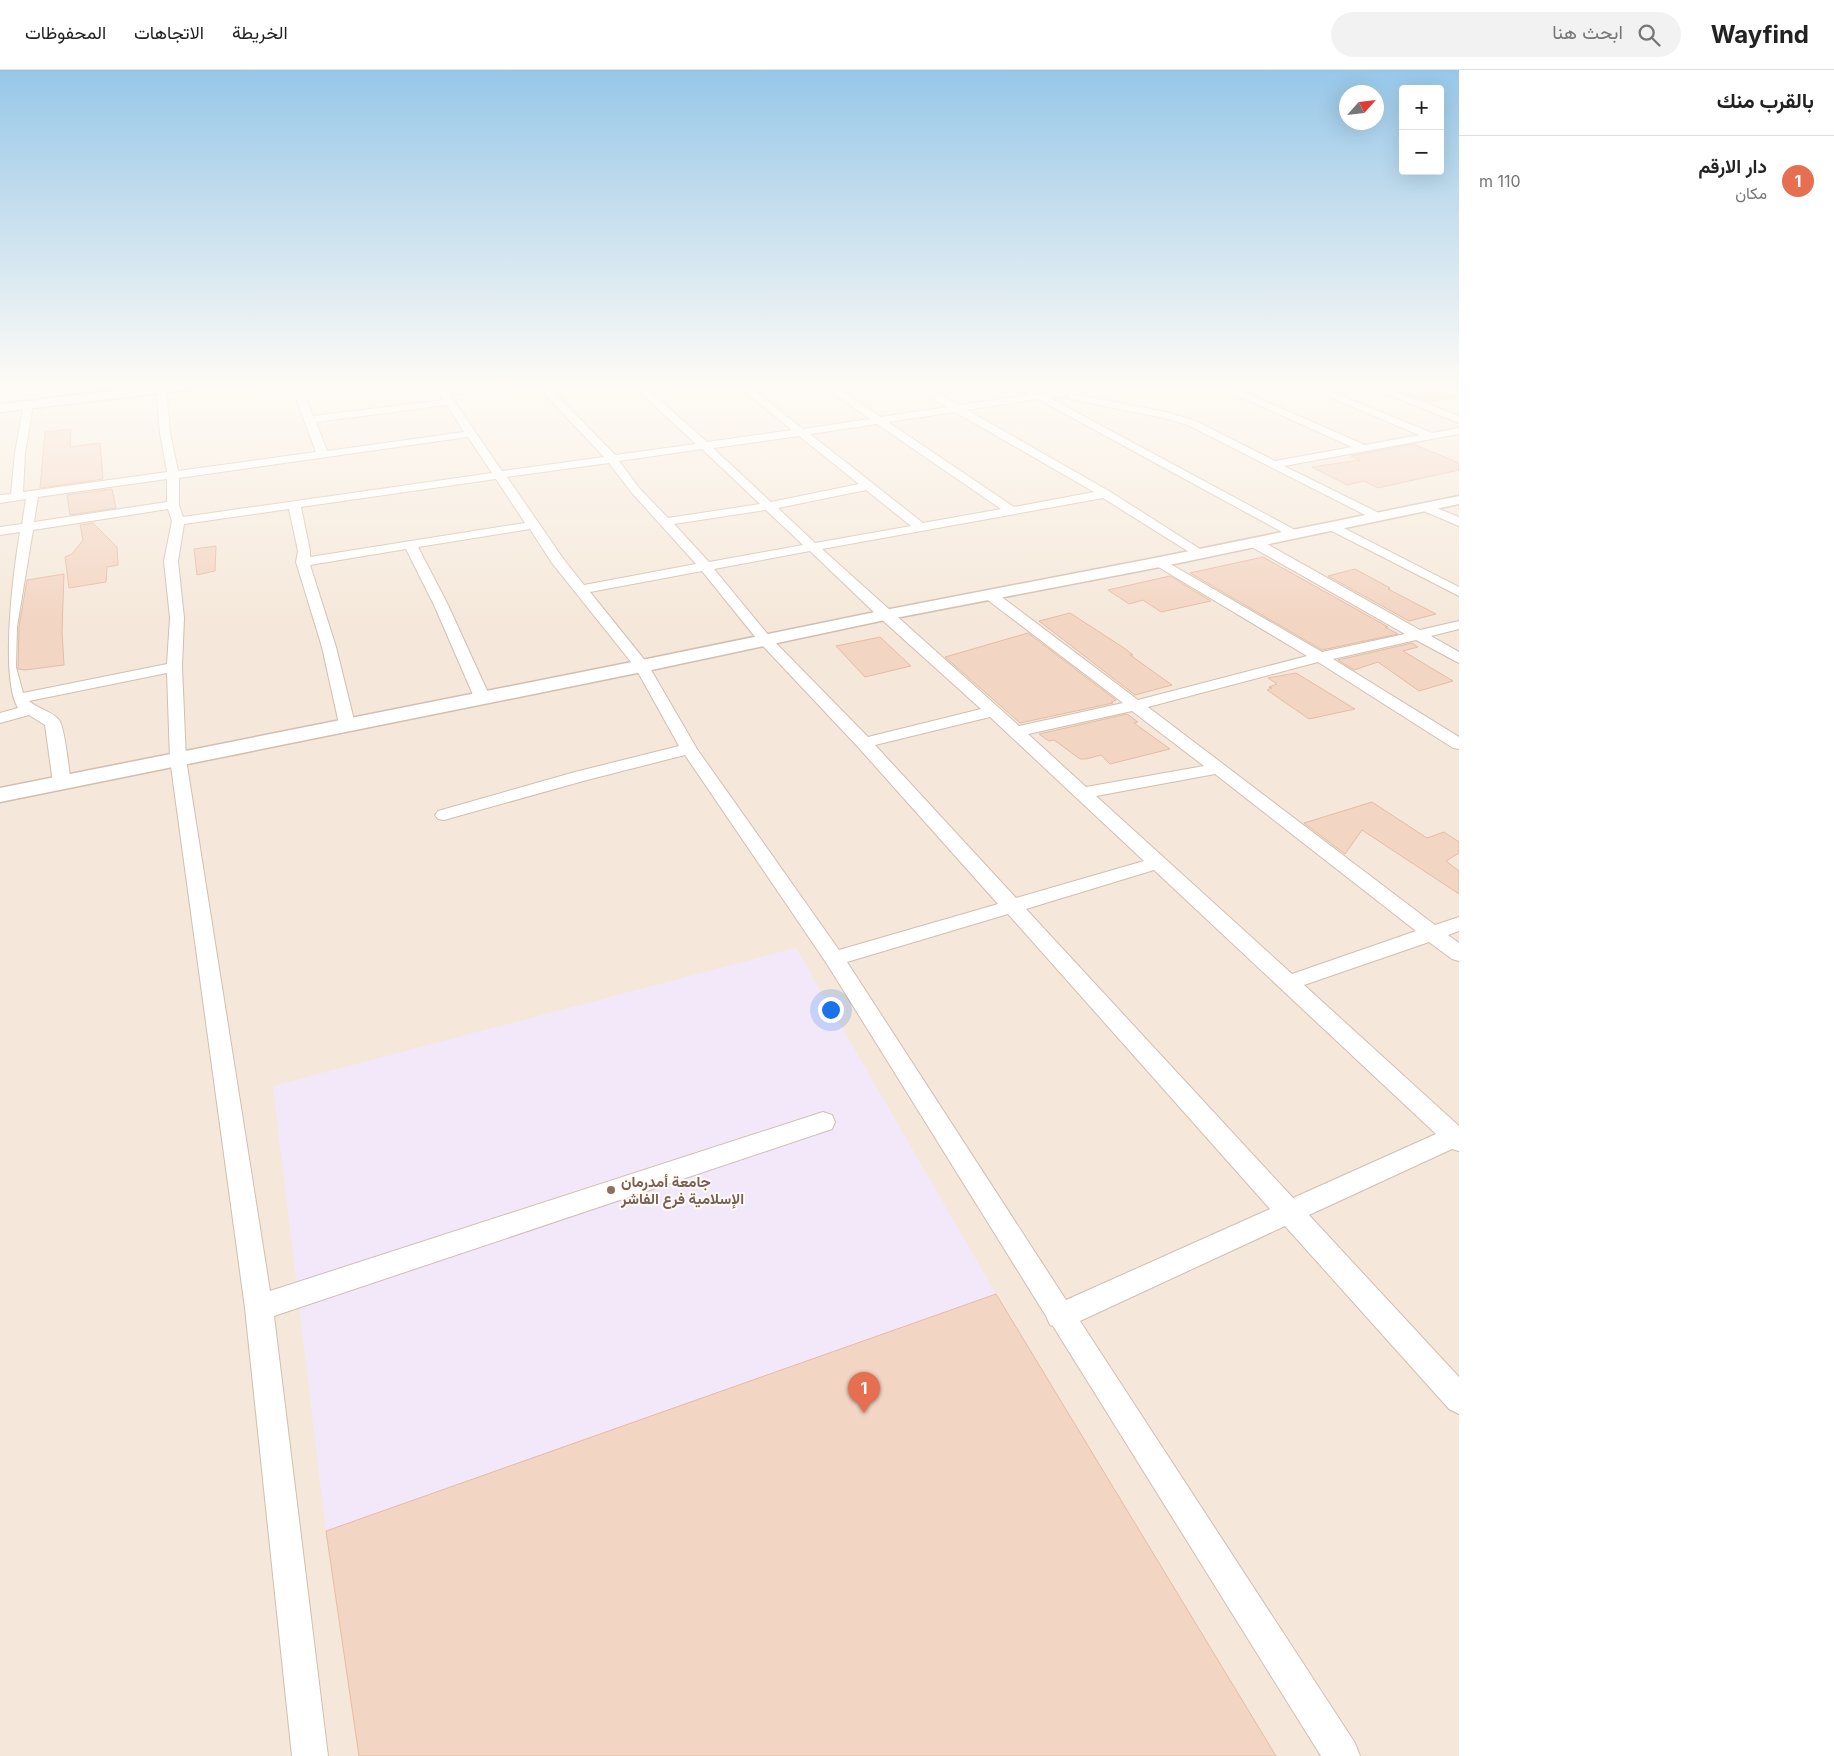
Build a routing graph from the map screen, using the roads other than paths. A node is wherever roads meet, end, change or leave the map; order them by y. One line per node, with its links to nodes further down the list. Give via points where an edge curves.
1 (19, 464): 18 (street)
2 (171, 464): 14 (street)
3 (258, 464): 14 (street)
4 (491, 464): 13 (street)
5 (576, 464): 13 (street)
6 (616, 464): 28 (street)
7 (724, 464): 22 (street)
8 (841, 464): 15 (street)
9 (943, 464): 23 (street)
10 (1051, 464): 17 (street)
11 (1164, 464): 35 (street)
12 (1274, 464): 27 (street)
13 (498, 474): 21 (street); 30 (street)
14 (173, 475): 16 (street); 25 (street)
15 (869, 486): 22 (street); 33 (street)
16 (33, 494): 18 (street); 31 (street)
17 (1104, 494): 23 (street); 39 (street)
18 (17, 496): 19 (street)
19 (0, 499)
20 (1459, 500): 24 (street)
21 (294, 503): 25 (street); 40 (street, via 304,551)
22 (769, 506): 28 (street); 38 (street)
23 (1012, 510): 33 (street)
24 (1432, 510): 26 (street); 27 (street); 29 (street)
25 (176, 513): 31 (street); 55 (street, via 172,560 177,618)
26 (1459, 515)
27 (1378, 517): 32 (street)
28 (665, 522): 42 (street)
29 (1459, 522)
30 (534, 525): 37 (street); 43 (street, via 557,560)
31 (28, 526): 34 (street); 46 (street)
32 (1332, 526): 35 (street); 44 (street)
33 (920, 527): 38 (street)
34 (0, 531)
35 (1293, 534): 36 (street)
36 (1255, 543): 39 (street); 50 (street)
37 (410, 545): 40 (street); 56 (street)
38 (811, 546): 42 (street); 48 (street)
39 (1202, 554): 41 (street)
40 (303, 562): 62 (street)
41 (1160, 562): 45 (street); 52 (street)
42 (705, 566): 43 (street); 51 (street)
43 (582, 589): 54 (street)
44 (1459, 592)
45 (990, 595): 48 (street); 58 (street)
46 (16, 597): 47 (street); 57 (street, via 10,627 8,667)
47 (0, 600)
48 (884, 615): 51 (street); 60 (street)
49 (1459, 625): 50 (street)
50 (1419, 636): 52 (street); 53 (street)
51 (764, 640): 54 (street); 64 (street)
52 (1320, 657): 58 (street); 65 (street)
53 (1459, 658)
54 (642, 666): 56 (street); 66 (street)
55 (174, 667): 57 (street); 67 (street)
56 (482, 696): 62 (street)
57 (17, 699): 59 (street)
58 (1136, 705): 63 (street); 68 (street)
59 (30, 710): 61 (street); 69 (street, via 53,722)
60 (993, 711): 63 (street); 64 (street)
61 (0, 718)
62 (348, 724): 67 (street)
63 (1016, 732): 70 (street)
64 (864, 743): 74 (street)
65 (1459, 744)
66 (689, 749): 72 (street); 78 (street)
67 (178, 759): 69 (street); 83 (street)
68 (1216, 769): 70 (street); 76 (street)
69 (62, 783): 71 (street)
70 (1083, 794): 73 (street)
71 (0, 795)
72 (444, 815)
73 (1158, 863): 74 (street); 79 (street)
74 (1011, 905): 78 (street); 82 (street)
75 (1459, 924): 76 (street)
76 (1432, 934): 77 (street); 79 (street)
77 (1459, 954)
78 (834, 959): 84 (street)
79 (1288, 984): 81 (street)
80 (824, 1122): 83 (street)
81 (1456, 1139): 82 (street)
82 (1290, 1212): 84 (street); 85 (street)
83 (259, 1308): 86 (street)
84 (1060, 1316): 87 (street)
85 (1459, 1398)
86 (310, 1756)
87 (1342, 1756)

